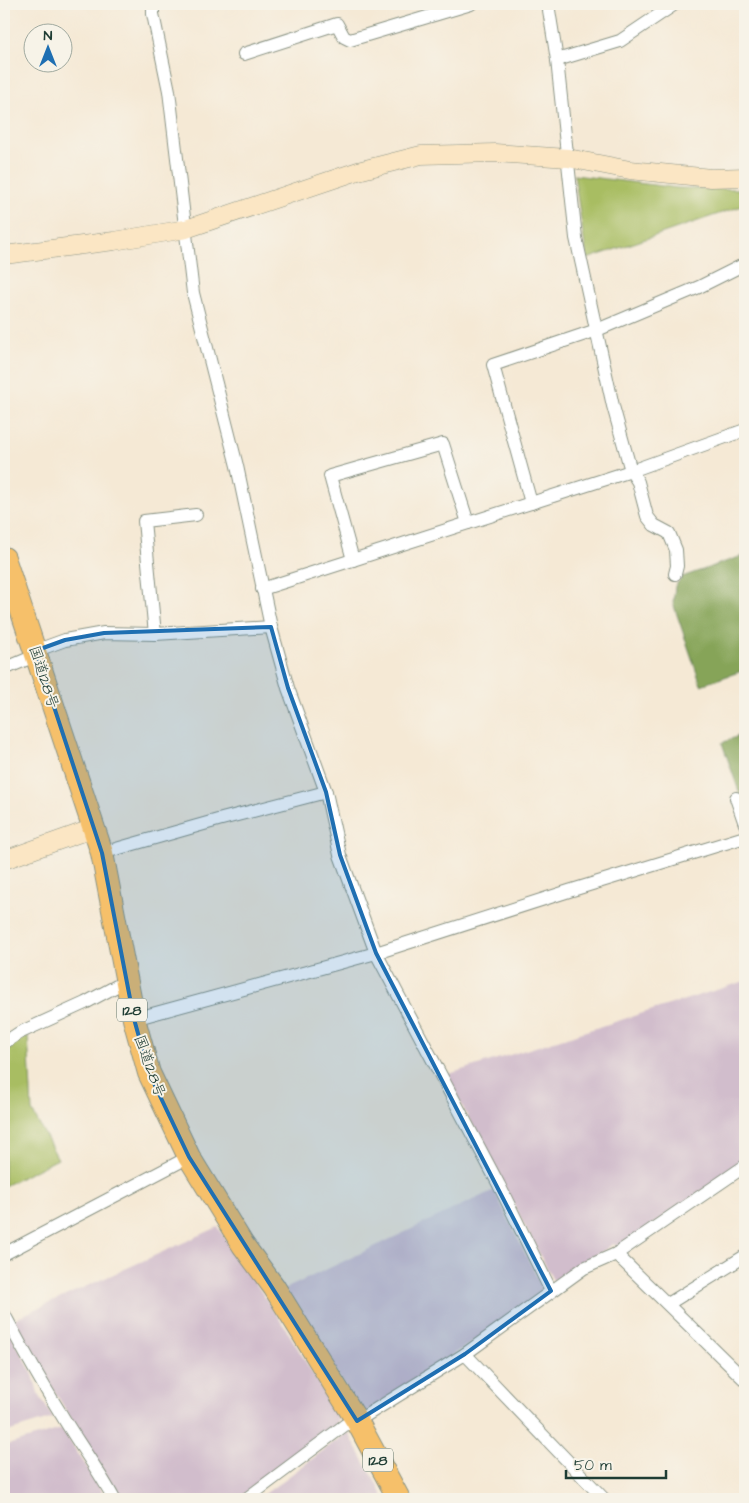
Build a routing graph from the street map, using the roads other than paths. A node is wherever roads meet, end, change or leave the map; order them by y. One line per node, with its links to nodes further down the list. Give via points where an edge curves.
1 (153, 4): 9 (street)
2 (471, 4): 5 (street, via 350,40 344,37 337,24)
3 (548, 4): 6 (street)
4 (675, 4): 6 (street, via 620,41)
5 (244, 54)
6 (557, 60): 7 (street)
7 (568, 158): 8 (street, via 655,172 712,178); 9 (street, via 495,153 421,155 358,171); 12 (street, via 576,238)
8 (745, 177)
9 (186, 229): 10 (street); 21 (street, via 193,293 237,466)
10 (4, 255)
11 (745, 264): 12 (street)
12 (597, 330): 14 (street); 15 (street, via 493,365)
13 (745, 430): 14 (street)
14 (631, 471): 15 (street); 20 (street, via 638,482 647,516 654,525 668,533 676,550)
15 (531, 503): 17 (street)
16 (196, 515): 23 (street, via 144,522)
17 (468, 523): 19 (street); 19 (street, via 443,444 330,476)
18 (4, 558): 24 (highway, 国道128号 / 128)
19 (352, 560): 21 (street)
20 (675, 574)
21 (262, 588): 22 (street)
22 (271, 627): 23 (street); 26 (street, via 288,688)
23 (156, 634): 24 (street, via 104,633 65,640 43,648)
24 (37, 655): 25 (street); 29 (highway, 国道128号 / 128)
25 (4, 669)
26 (326, 792): 31 (street); 33 (street, via 340,855)
27 (736, 798): 28 (street)
28 (745, 824)
29 (94, 828): 31 (highway, 国道128号 / 128); 32 (street)
30 (745, 837): 33 (street)
31 (102, 853): 34 (highway, 国道128号 / 128)
32 (4, 860)
33 (376, 953): 35 (street); 42 (street, via 499,1185)
34 (126, 981): 35 (highway, 国道128号 / 128); 36 (street)
35 (134, 1019): 37 (highway, 国道128号 / 128, via 149,1073)
36 (4, 1043)
37 (189, 1157): 39 (street); 47 (highway, 国道128号 / 128)
38 (745, 1166): 40 (street)
39 (4, 1254)
40 (616, 1254): 42 (street, via 584,1268); 43 (street)
41 (745, 1256): 43 (street)
42 (551, 1291): 45 (street)
43 (668, 1304): 46 (street)
44 (4, 1314): 48 (street, via 40,1380)
45 (465, 1354): 47 (street); 51 (street)
46 (745, 1380)
47 (356, 1421): 49 (street, via 346,1425); 50 (highway, 国道128号 / 128)
48 (114, 1499)
49 (246, 1499)
50 (399, 1499)
51 (604, 1499)

